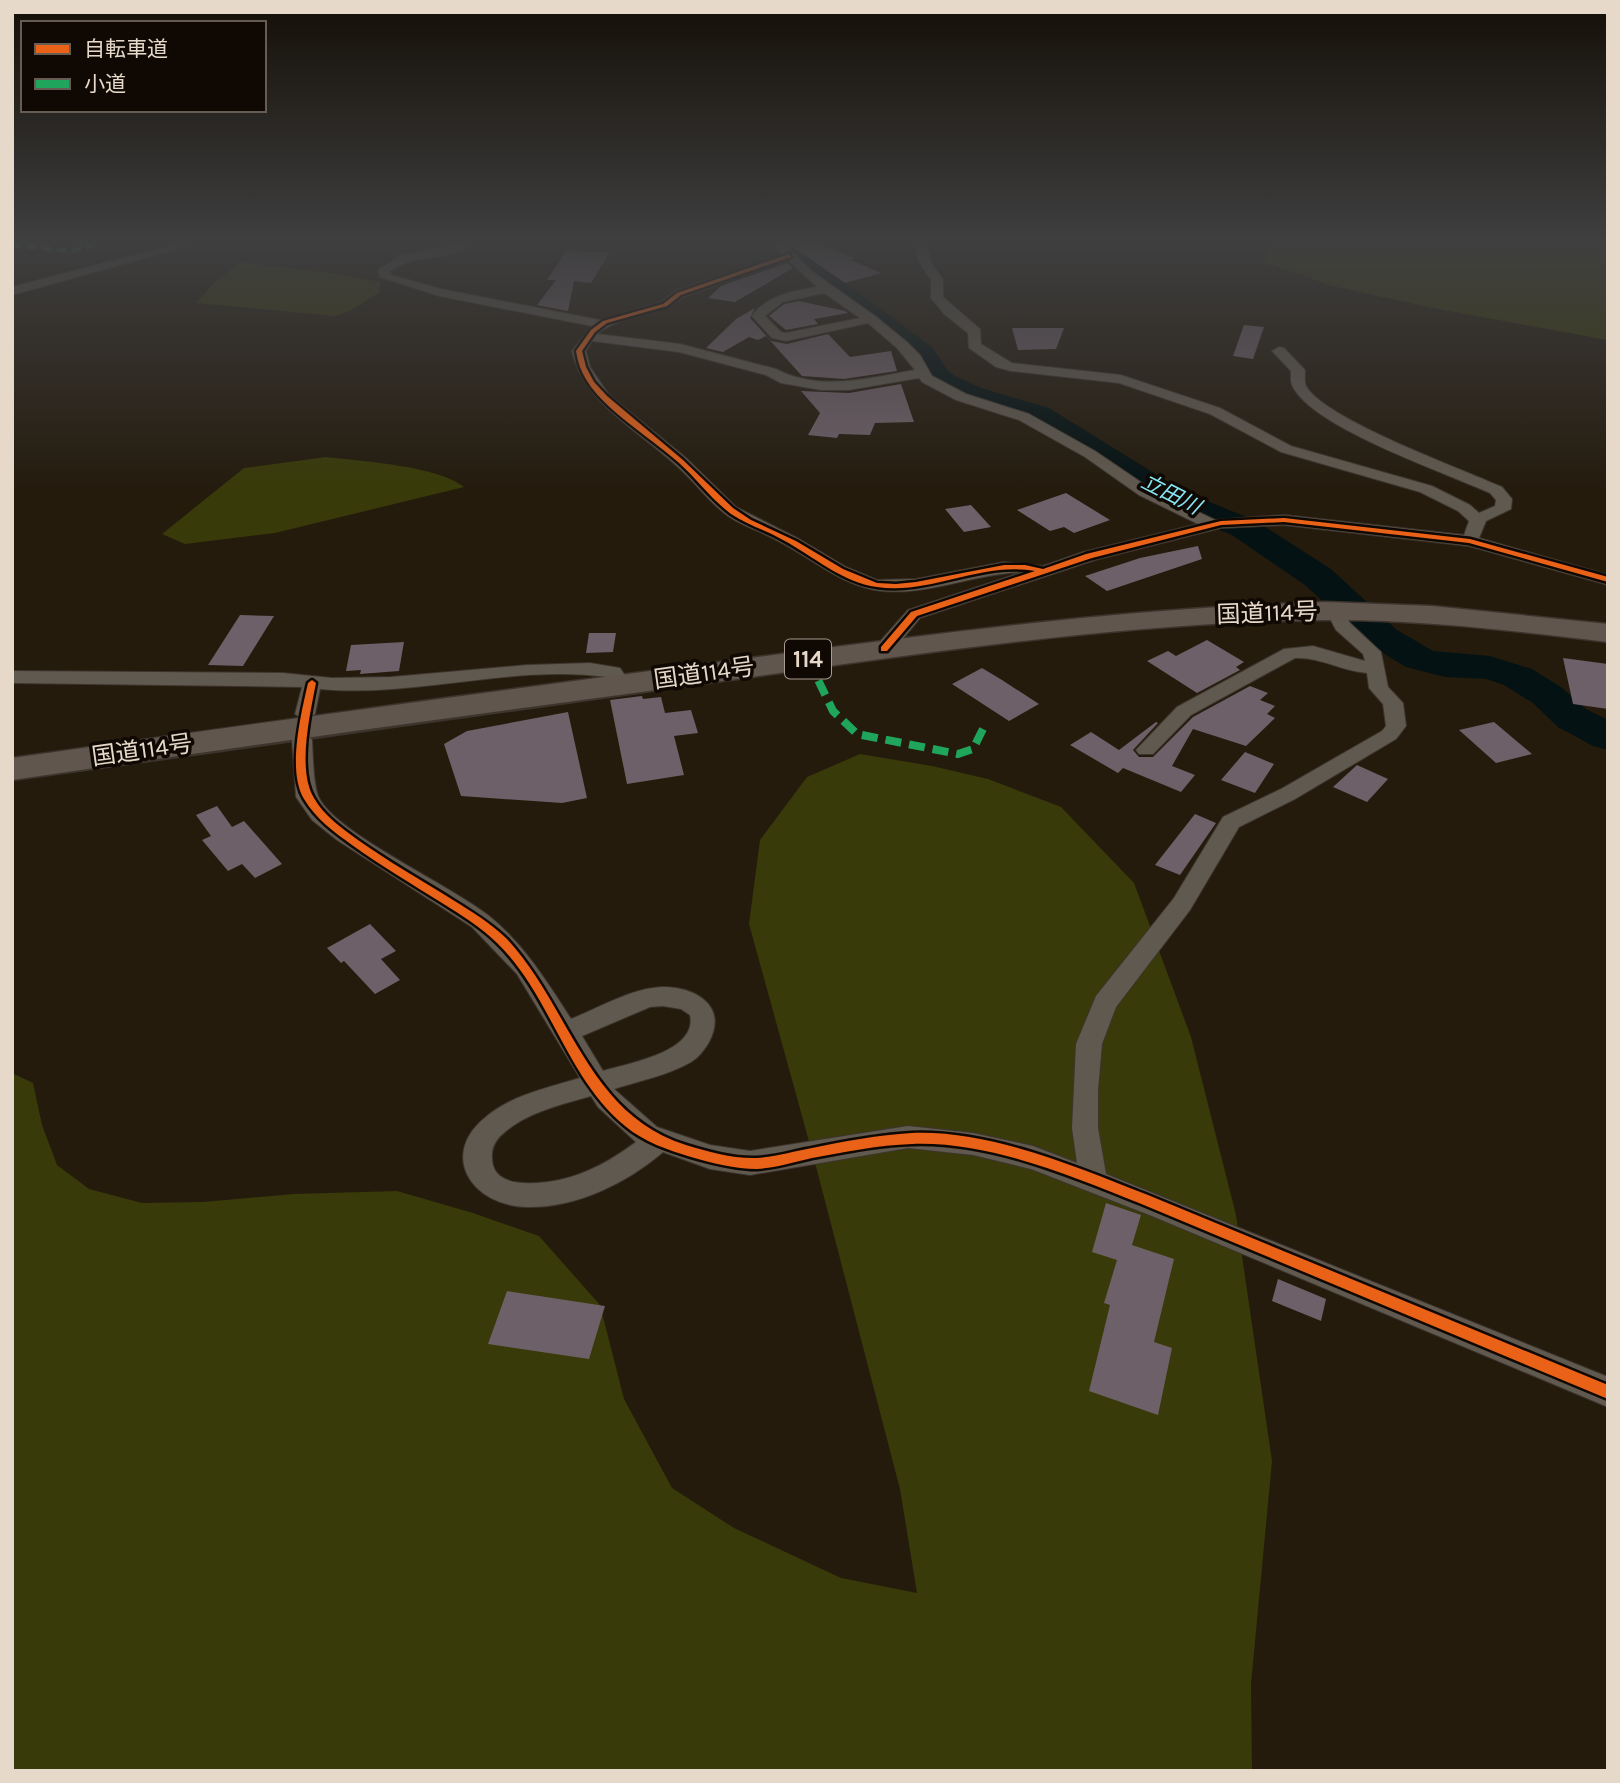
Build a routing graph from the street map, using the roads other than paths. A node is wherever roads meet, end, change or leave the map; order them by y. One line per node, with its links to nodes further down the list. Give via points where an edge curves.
1 (600, 325): 6 (street)
2 (767, 325): 3 (street, via 786,337)
3 (842, 325)
4 (878, 325): 8 (street, via 915,358)
5 (966, 325): 9 (street, via 975,332 974,345 1001,364 1121,379 1215,411 1286,449 1426,489)
6 (589, 337): 8 (street, via 680,348 821,386 849,386); 12 (street, via 579,351 585,372 622,413 658,439 731,510 850,576 898,586 1020,567)
7 (1279, 351): 9 (street, via 1298,370 1298,385 1328,412 1496,490 1504,499 1503,509)
8 (923, 373): 10 (street, via 947,392 1024,416 1145,492)
9 (1477, 519): 11 (street)
10 (1213, 525): 11 (street, via 1284,520); 12 (street)
11 (1470, 541): 13 (street)
12 (1044, 571): 16 (street, via 914,614)
13 (1608, 580)
14 (1335, 611): 15 (highway, 国道114号 / 114); 16 (highway, 国道114号 / 114, via 1210,614 1067,626); 17 (street, via 1342,626 1372,652)
15 (1608, 633)
16 (884, 649): 20 (highway, 国道114号 / 114)
17 (1374, 668): 22 (street, via 1313,652 1291,653 1184,711); 27 (street, via 1379,688 1395,709 1394,731 1301,787 1231,822 1182,904 1105,1003 1089,1044 1084,1090)
18 (12, 677): 19 (street)
19 (312, 683): 20 (street, via 391,683 590,669 613,672); 21 (street)
20 (621, 684): 23 (highway, 国道114号 / 114)
21 (304, 727): 24 (street, via 307,797 320,815 480,921 526,968)
22 (1146, 750)
23 (12, 769)
24 (564, 1033): 25 (street); 25 (street, via 658,995 688,1000 703,1012 704,1031 684,1054)
25 (596, 1083): 26 (street, via 621,1114); 26 (street, via 493,1125 478,1149 478,1164 488,1183 525,1195 563,1191 633,1160)
26 (658, 1140): 27 (street, via 710,1157 750,1163 908,1137 941,1138 1033,1158)
27 (1093, 1180): 28 (street)
28 (1608, 1392)

